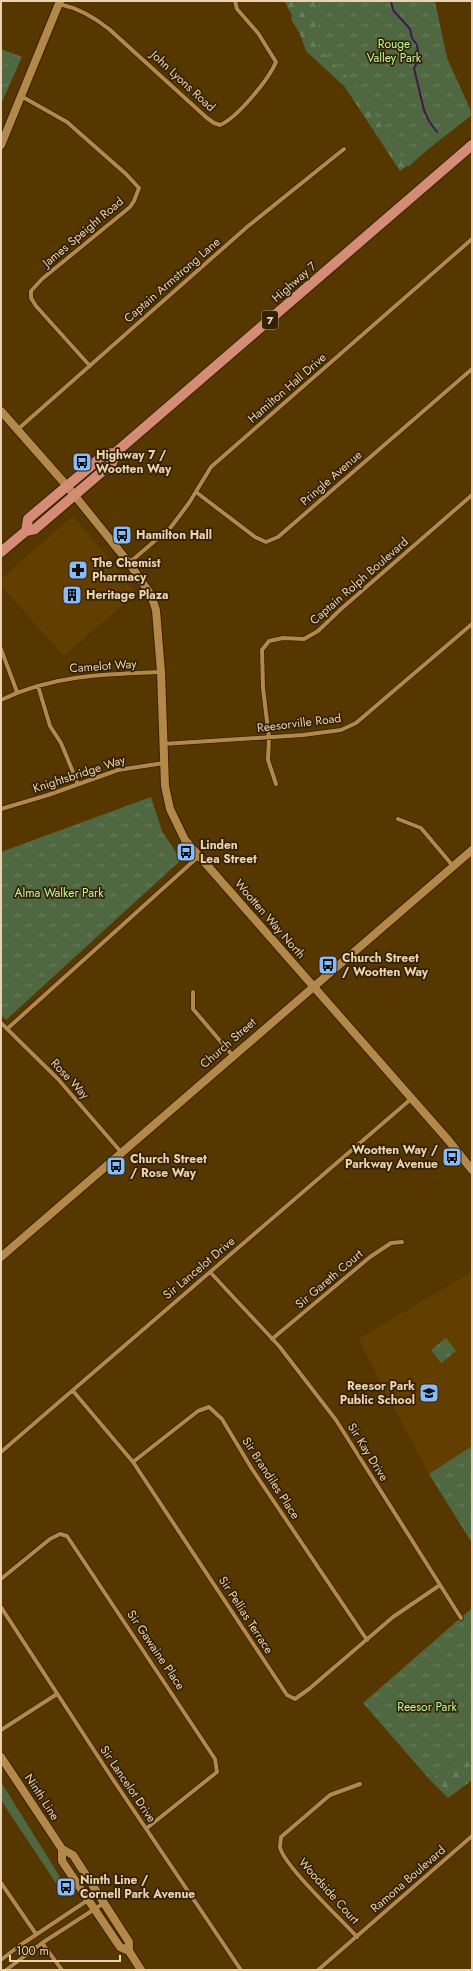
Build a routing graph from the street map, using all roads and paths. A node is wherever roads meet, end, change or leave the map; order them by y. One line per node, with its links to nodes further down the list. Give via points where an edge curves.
1 (235, 1): 2 (street, John Lyons Road, via 237,9 258,33 276,62 269,76 235,115 220,125 207,118 109,28 93,16)
2 (60, 2): 3 (street)
3 (21, 96): 4 (street); 8 (street, James Speight Road, via 67,122 139,188 130,207 42,279 30,292 36,306)
4 (1, 145)
5 (472, 145): 12 (main road, Highway 7 / 7)
6 (344, 149): 8 (street, Captain Armstrong Lane, via 247,228)
7 (472, 239): 14 (street, Hamilton Hall Drive, via 211,467)
8 (90, 366): 11 (street, Captain Armstrong Lane)
9 (472, 369): 14 (street, Pringle Avenue, via 278,538 266,542 255,537)
10 (1, 411): 11 (street, Wootten Way North)
11 (17, 430): 13 (street, Wootten Way North)
12 (114, 453): 13 (main road, Highway 7 / 7, via 105,454); 16 (main road, Highway 7 / 7, via 112,463)
13 (67, 486): 16 (street, Wootten Way North); 17 (main road, Highway 7 / 7, via 28,519)
14 (196, 492): 19 (street, Hamilton Hall Drive, via 171,527)
15 (472, 495): 26 (street, Captain Rolph Boulevard, via 318,631 304,639 283,638 269,641 262,650 263,688)
16 (74, 496): 17 (main road, Highway 7 / 7, via 35,529); 19 (street, Wootten Way North)
17 (26, 531): 18 (main road, Highway 7 / 7)
18 (1, 552)
19 (129, 563): 22 (street, Wootten Way North, via 151,595 156,610)
20 (472, 624): 26 (street, Reesorville Road, via 356,723 341,730)
21 (1, 649): 24 (street)
22 (161, 672): 23 (street, Camelot Way, via 67,678); 27 (street, Wootten Way North)
23 (38, 686): 24 (street, Camelot Way); 29 (street, via 50,726)
24 (17, 692): 25 (street, Camelot Way)
25 (1, 700)
26 (269, 738): 27 (street, Reesorville Road); 30 (street, Captain Rolph Boulevard, via 268,760)
27 (163, 744): 28 (street, Wootten Way North)
28 (164, 763): 29 (street, Knightsbridge Way, via 118,770); 34 (street, Wootten Way North, via 170,809 185,840)
29 (78, 784): 31 (street, Knightsbridge Way)
30 (276, 784)
31 (1, 809)
32 (398, 819): 35 (street, via 421,828)
33 (472, 850): 35 (street, Church Street)
34 (199, 856): 36 (street, Wootten Way North); 39 (street)
35 (453, 866): 36 (street, Church Street)
36 (313, 986): 40 (street, Church Street); 41 (street, Wootten Way North)
37 (193, 992): 40 (street, via 193,1009)
38 (1, 1023): 39 (street, Rose Way)
39 (7, 1029): 42 (street, Rose Way, via 58,1079)
40 (233, 1056): 42 (street, Church Street)
41 (411, 1099): 43 (street, Wootten Way North); 46 (street, Sir Lancelot Drive)
42 (121, 1152): 45 (street, Church Street)
43 (472, 1170)
44 (402, 1242): 47 (street, Sir Gareth Court, via 391,1243 370,1257)
45 (1, 1257)
46 (210, 1272): 47 (street, Sir Kay Drive); 48 (street, Sir Lancelot Drive)
47 (272, 1339): 52 (street, Sir Kay Drive, via 336,1420)
48 (73, 1391): 49 (street, Sir Lancelot Drive); 50 (street, Sir Pellias Terrace)
49 (1, 1452)
50 (133, 1462): 55 (street, Sir Brandiles Place, via 198,1411 209,1407 222,1419); 55 (street, Sir Pellias Terrace, via 287,1695 295,1699)
51 (1, 1579): 60 (street, Sir Gawaine Place, via 50,1539 60,1534 67,1536 215,1759 217,1772)
52 (440, 1585): 54 (street, Sir Kay Drive); 55 (street, Sir Pellias Terrace, via 393,1617)
53 (1, 1607): 56 (street, Sir Lancelot Drive)
54 (461, 1618)
55 (367, 1640)
56 (57, 1694): 57 (street); 60 (street, Sir Lancelot Drive)
57 (1, 1730)
58 (1, 1757): 62 (street, Ninth Line)
59 (360, 1784): 69 (street, Woodside Court, via 330,1795 281,1837 280,1847 292,1867)
60 (147, 1828): 76 (street, Sir Lancelot Drive)
61 (472, 1836): 69 (street, Ramona Boulevard)
62 (62, 1849): 64 (street, Ninth Line, via 73,1855); 65 (street, Ninth Line, via 62,1862)
63 (1, 1882): 68 (street)
64 (97, 1894): 65 (street); 66 (street, Ninth Line)
65 (87, 1900): 67 (street, Ninth Line); 68 (street)
66 (104, 1903): 67 (street); 71 (street, Ninth Line, via 129,1942)
67 (94, 1910): 70 (street); 71 (street, Ninth Line, via 120,1947)
68 (36, 1934): 72 (street)
69 (357, 1937): 77 (street)
70 (42, 1943): 73 (street); 74 (street)
71 (130, 1952): 75 (street, Ninth Line)
72 (1, 1960)
73 (6, 1970)
74 (62, 1970)
75 (141, 1970)
76 (241, 1970)
77 (318, 1970)

